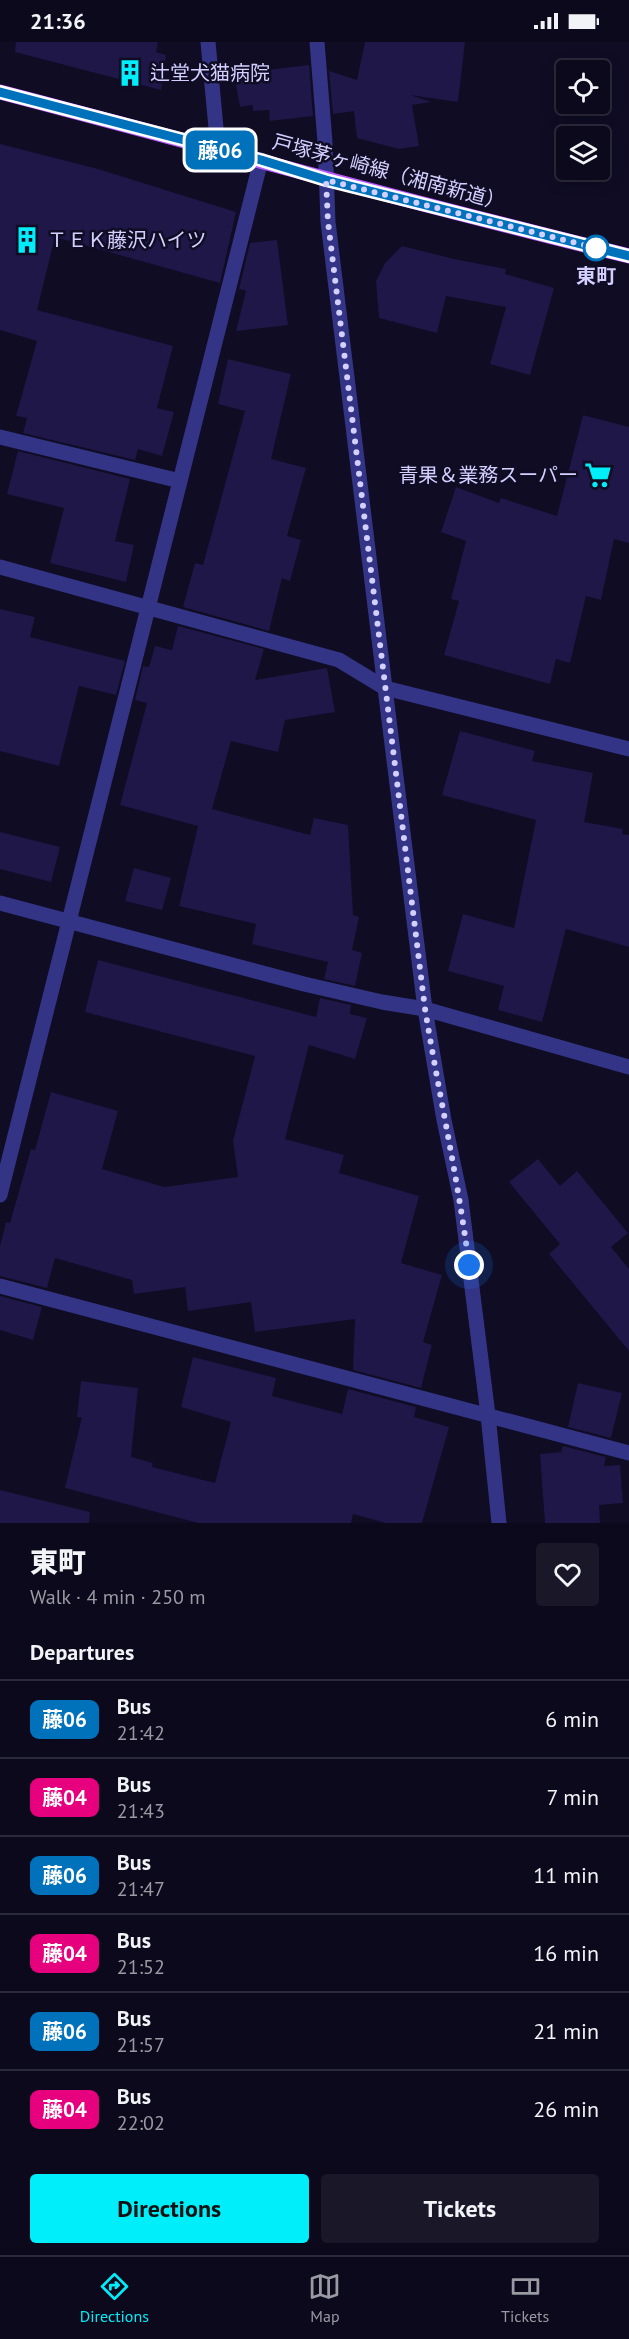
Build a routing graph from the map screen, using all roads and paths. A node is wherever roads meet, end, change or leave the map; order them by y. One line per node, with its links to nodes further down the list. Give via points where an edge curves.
1 (208, 42): 4 (street)
2 (317, 42): 6 (street)
3 (0, 92): 4 (main road, 戸塚茅ヶ崎線（湘南新道）)
4 (218, 149): 5 (main road, 戸塚茅ヶ崎線（湘南新道）)
5 (261, 160): 6 (main road, 戸塚茅ヶ崎線（湘南新道）); 9 (street)
6 (326, 180): 7 (main road, 戸塚茅ヶ崎線（湘南新道）); 12 (street)
7 (629, 256)
8 (0, 437): 9 (street)
9 (180, 481): 11 (street)
10 (0, 567): 11 (street)
11 (148, 606): 12 (street, via 339,660); 15 (street)
12 (385, 688): 13 (street); 16 (street)
13 (629, 749)
14 (0, 903): 15 (street)
15 (69, 921): 16 (street, via 304,984); 18 (street)
16 (425, 1009): 17 (street); 20 (street, via 461,1200)
17 (629, 1067)
18 (0, 1195)
19 (0, 1286): 20 (street)
20 (488, 1415): 21 (street); 22 (street)
21 (629, 1453)
22 (499, 1523)

